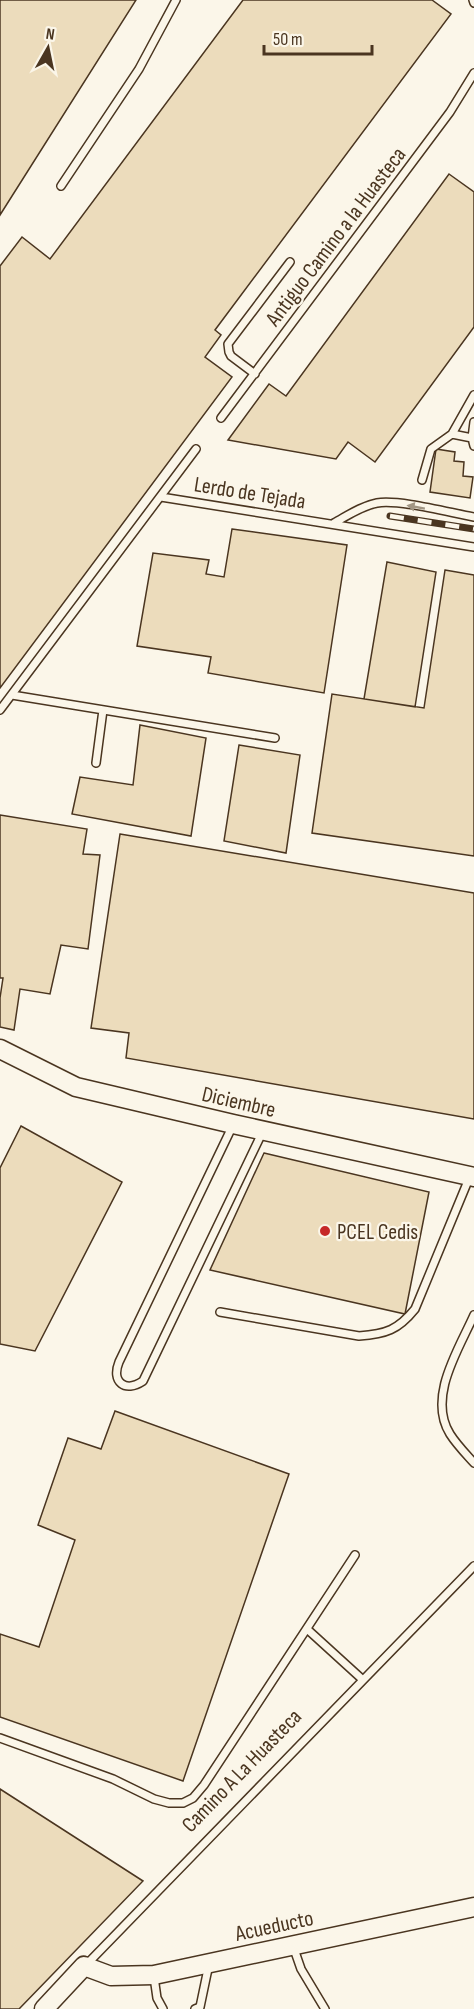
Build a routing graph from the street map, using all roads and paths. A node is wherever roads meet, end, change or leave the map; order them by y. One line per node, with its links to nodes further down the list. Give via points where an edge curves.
1 (176, 0): 3 (lane, via 139,69)
2 (474, 72): 5 (lane, Antiguo Camino a la Huasteca, via 450,111)
3 (61, 186)
4 (290, 262): 5 (lane, via 228,344 231,356)
5 (255, 374): 7 (lane, Antiguo Camino a la Huasteca)
6 (474, 395): 9 (lane)
7 (221, 418)
8 (474, 422): 10 (lane)
9 (452, 434): 10 (lane); 13 (lane, via 431,449)
10 (472, 438): 11 (lane)
11 (474, 447)
12 (196, 449): 14 (lane)
13 (422, 480)
14 (161, 497): 16 (lane, Lerdo de Tejada); 18 (lane)
15 (474, 517): 16 (lane, Lerdo de Tejada, one-way to 16, via 377,503)
16 (334, 523): 17 (lane, Lerdo de Tejada)
17 (474, 544)
18 (12, 695): 19 (lane); 20 (lane)
19 (0, 710)
20 (103, 710): 21 (lane); 22 (lane)
21 (275, 738)
22 (96, 763)
23 (0, 1049): 24 (street, Diciembre, via 76,1087)
24 (233, 1124): 25 (street, Diciembre); 25 (lane, via 119,1362 116,1376 121,1384 137,1385 143,1381)
25 (263, 1131): 26 (street, Diciembre)
26 (472, 1177): 27 (lane, via 415,1309 404,1324 381,1334 359,1336)
27 (220, 1312)
28 (474, 1315): 29 (lane, via 445,1381 442,1401 450,1434)
29 (474, 1463)
30 (355, 1555): 32 (lane)
31 (474, 1566): 33 (lane, Camino A La Huasteca)
32 (307, 1629): 33 (lane); 34 (lane, via 204,1785 183,1803 154,1799 113,1779)
33 (363, 1680): 38 (lane, Camino A La Huasteca)
34 (0, 1738)
35 (474, 1907): 36 (street, Acueducto)
36 (293, 1946): 37 (street, Acueducto); 43 (lane, via 301,1969)
37 (209, 1963): 39 (street, Acueducto); 42 (lane, via 200,2007)
38 (84, 1966): 39 (street, Acueducto, via 111,1976); 40 (street, Camino A La Huasteca)
39 (154, 1975): 41 (lane)
40 (44, 2009)
41 (163, 2009)
42 (195, 2009)
43 (326, 2009)

